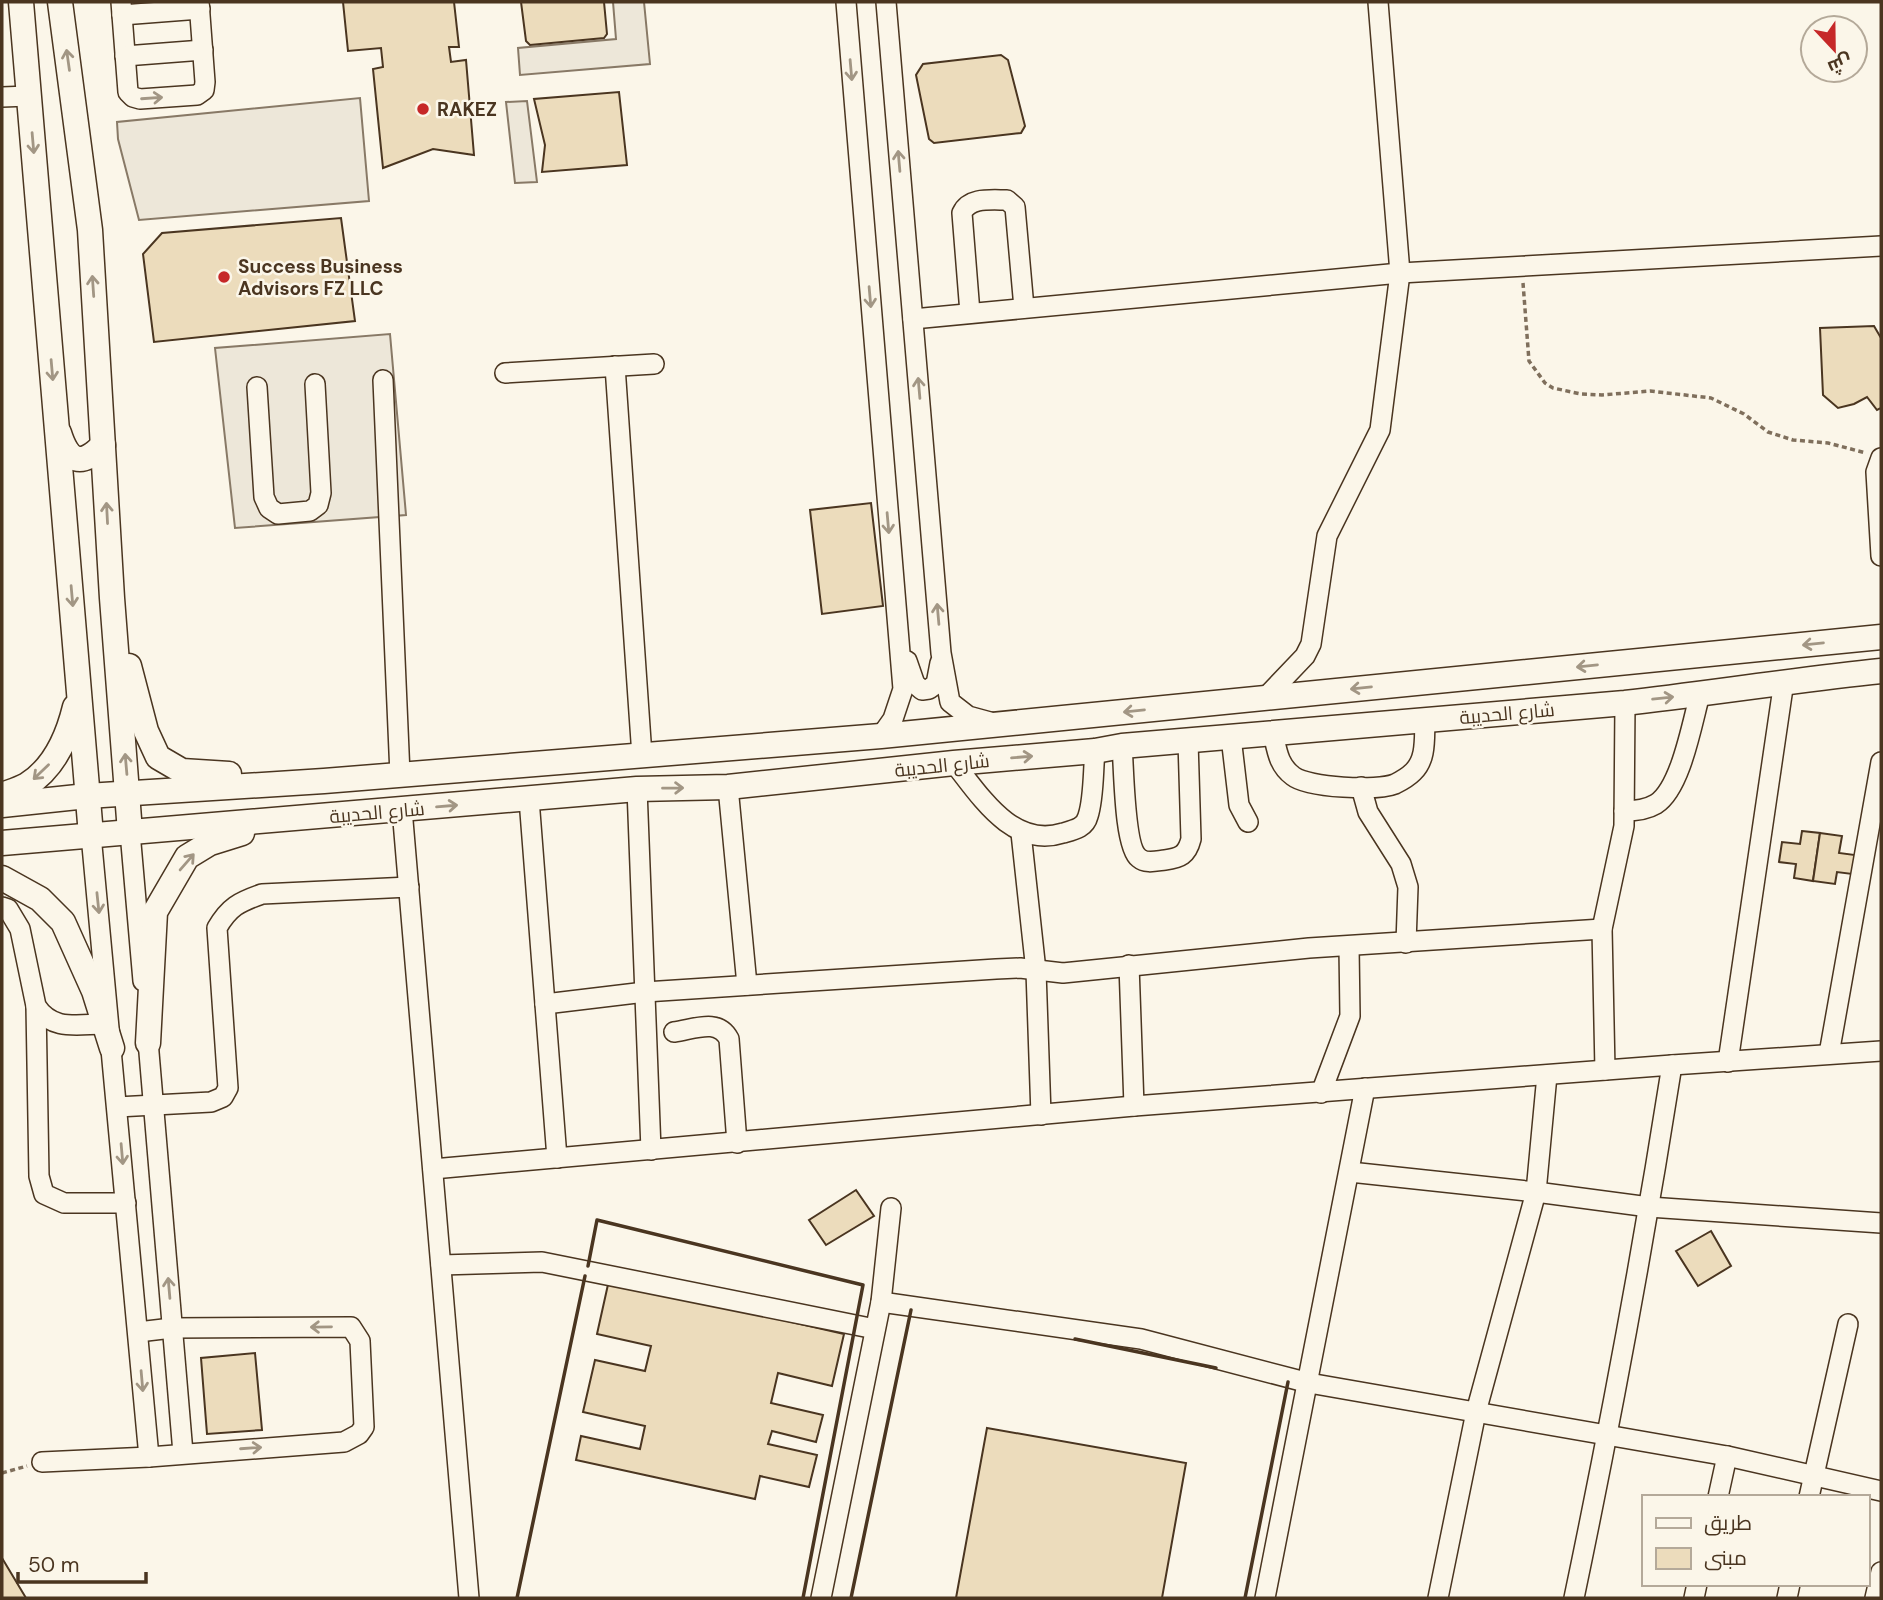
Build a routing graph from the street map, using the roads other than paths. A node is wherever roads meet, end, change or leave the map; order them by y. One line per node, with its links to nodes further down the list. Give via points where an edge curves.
1 (60, 2): 24 (main road, one-way to 1, via 90,230)
2 (846, 2): 28 (street, one-way to 28)
3 (886, 2): 16 (street, one-way to 3)
4 (1378, 2): 13 (street)
5 (199, 6): 7 (street); 8 (street)
6 (19, 7): 10 (main road)
7 (121, 8): 9 (street)
8 (203, 50): 9 (street); 9 (street, one-way to 8, via 128,92 133,97 193,95 205,86)
9 (125, 56)
10 (29, 96): 11 (street); 23 (main road, one-way to 23)
11 (2, 97)
12 (1881, 246): 13 (street)
13 (1400, 273): 14 (street); 35 (street, via 1380,430 1327,536 1311,644)
14 (1024, 308): 15 (street); 15 (street, via 1015,207 1007,200 974,202 962,213)
15 (970, 313): 16 (street)
16 (913, 319): 30 (street, one-way to 16)
17 (654, 364): 18 (street)
18 (615, 366): 19 (street); 45 (street)
19 (505, 373)
20 (383, 380): 48 (street)
21 (315, 384): 22 (street, via 318,505 310,511 278,514 264,497)
22 (257, 387)
23 (57, 425): 24 (main road, via 71,456 87,457); 33 (main road, one-way to 33)
24 (103, 445): 27 (main road, one-way to 24)
25 (1875, 456): 26 (street)
26 (1881, 556)
27 (112, 598): 49 (main road, via 146,731 158,757 182,771); 53 (main road, one-way to 27)
28 (897, 634): 30 (street, via 915,684 922,690 936,684); 40 (street, via 903,689 900,705)
29 (1881, 637): 35 (main road, شارع الحديبة, one-way to 35)
30 (941, 653): 38 (street, via 950,702 968,716)
31 (1881, 671): 32 (main road, شارع الحديبة)
32 (1784, 681): 34 (main road, شارع الحديبة); 84 (street)
33 (79, 689): 54 (main road, one-way to 54, via 70,729 53,760 28,784); 55 (main road)
34 (1700, 694): 36 (main road, شارع الحديبة, one-way to 34); 59 (street, via 1675,780 1658,803)
35 (1265, 698): 38 (main road, شارع الحديبة, one-way to 38)
36 (1625, 703): 37 (main road, شارع الحديبة); 59 (street)
37 (1425, 720): 39 (main road, شارع الحديبة); 50 (street, via 1423,756 1415,771 1393,785)
38 (997, 724): 40 (main road, شارع الحديبة)
39 (1273, 733): 41 (main road, شارع الحديبة); 50 (street, via 1279,762 1294,777 1311,784)
40 (881, 736): 45 (main road, شارع الحديبة)
41 (1231, 737): 42 (main road, شارع الحديبة); 61 (street, via 1240,805)
42 (1188, 741): 43 (main road, شارع الحديبة); 43 (street, via 1189,850 1179,859 1146,862 1136,857 1129,842)
43 (1122, 746): 44 (main road, شارع الحديبة)
44 (1095, 751): 47 (main road, شارع الحديبة, one-way to 44); 63 (street, via 1088,817 1079,828 1055,836)
45 (642, 756): 48 (main road, شارع الحديبة)
46 (1881, 762): 83 (street)
47 (954, 763): 51 (main road, شارع الحديبة); 63 (street, via 998,816)
48 (400, 775): 49 (main road, شارع الحديبة)
49 (324, 781): 53 (main road, شارع الحديبة)
50 (1361, 787): 70 (street, via 1368,812 1405,876)
51 (728, 788): 52 (main road, شارع الحديبة, one-way to 51); 74 (street)
52 (637, 789): 56 (main road, شارع الحديبة); 75 (street)
53 (128, 794): 55 (main road, شارع الحديبة); 62 (main road)
54 (2, 795)
55 (87, 796): 57 (main road, شارع الحديبة); 64 (main road)
56 (529, 799): 58 (main road, شارع الحديبة, one-way to 56); 76 (street)
57 (2, 805)
58 (402, 809): 60 (main road, شارع الحديبة); 67 (street)
59 (1624, 811): 69 (street, via 1622,844)
60 (281, 820): 62 (main road, شارع الحديبة); 80 (main road, one-way to 60, via 155,912 187,858 210,843)
61 (1248, 822)
62 (130, 832): 64 (main road, شارع الحديبة); 80 (street)
63 (1021, 832): 73 (street)
64 (91, 835): 65 (main road, شارع الحديبة); 81 (street, one-way to 81)
65 (2, 843)
66 (2, 878): 78 (main road, via 40,899 64,922)
67 (409, 887): 90 (street, via 262,894 226,912 217,928 228,1088 223,1097 211,1102); 97 (street)
68 (2, 907): 77 (street, via 20,929)
69 (1602, 929): 70 (street); 86 (street)
70 (1406, 943): 71 (street)
71 (1349, 947): 72 (street); 89 (street, via 1350,1016)
72 (1129, 965): 73 (street, via 1063,973); 91 (street)
73 (1036, 971): 74 (street, via 996,969); 93 (street)
74 (747, 985): 75 (street)
75 (645, 992): 76 (street); 95 (street)
76 (545, 1004): 96 (street)
77 (36, 1006): 78 (street, via 55,1024); 100 (street, via 39,1176 44,1194 64,1203)
78 (105, 1024): 81 (main road)
79 (674, 1032): 94 (street, via 717,1026 724,1030 729,1039)
80 (148, 1042): 90 (street)
81 (112, 1048): 92 (street)
82 (1881, 1051): 83 (street)
83 (1829, 1054): 84 (street)
84 (1728, 1062): 85 (street)
85 (1672, 1065): 86 (street); 101 (street)
86 (1605, 1070): 87 (street)
87 (1547, 1075): 88 (street); 99 (street)
88 (1365, 1088): 89 (street); 98 (street)
89 (1321, 1093): 91 (street)
90 (153, 1103): 92 (street); 107 (street, one-way to 90)
91 (1134, 1106): 93 (street)
92 (117, 1107): 100 (street, one-way to 100)
93 (1041, 1115): 94 (street)
94 (737, 1143): 95 (street)
95 (651, 1150): 96 (street)
96 (557, 1158): 97 (street)
97 (433, 1169): 104 (street)
98 (1350, 1172): 99 (street); 110 (street)
99 (1536, 1192): 101 (street); 111 (street)
100 (126, 1203): 109 (street)
101 (1650, 1207): 103 (street); 112 (street)
102 (891, 1208): 105 (street)
103 (1881, 1223)
104 (441, 1265): 108 (street, via 542,1262); 123 (street)
105 (881, 1302): 108 (street); 110 (street, via 1141,1339)
106 (1848, 1324): 117 (street)
107 (172, 1328): 109 (street); 113 (street); 113 (street, one-way to 107, via 353,1438 365,1427 360,1341 351,1327 345,1326)
108 (876, 1329): 124 (street)
109 (138, 1332): 114 (street, one-way to 114)
110 (1309, 1383): 111 (street); 122 (street)
111 (1476, 1412): 112 (street); 125 (street)
112 (1608, 1436): 115 (street); 126 (street)
113 (183, 1453): 114 (street)
114 (149, 1457): 116 (street)
115 (1727, 1457): 117 (street); 119 (street)
116 (43, 1462)
117 (1813, 1477): 118 (street); 120 (street)
118 (1881, 1492)
119 (1718, 1495)
120 (1809, 1495)
121 (1881, 1572): 127 (street)
122 (1270, 1597)
123 (470, 1598)
124 (821, 1598)
125 (1438, 1598)
126 (1574, 1598)
127 (1875, 1598)

